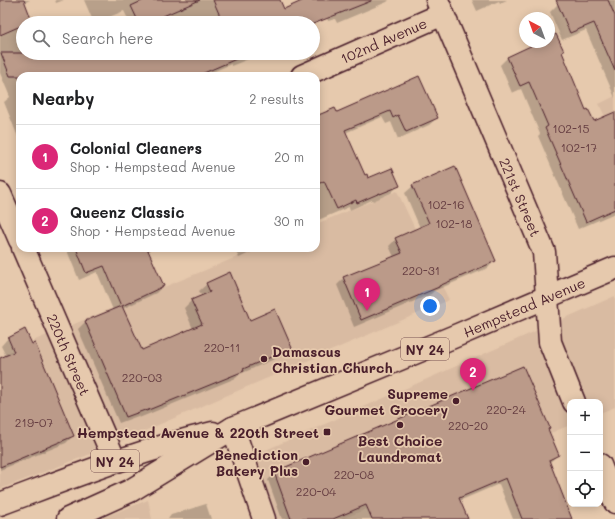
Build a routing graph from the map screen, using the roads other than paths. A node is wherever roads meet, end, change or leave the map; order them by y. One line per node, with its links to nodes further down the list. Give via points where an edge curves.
1 (440, 7): 2 (street, 102nd Avenue); 7 (street, 221st Street, via 544,252)
2 (310, 72)
3 (6, 201): 4 (street)
4 (16, 229)
5 (25, 252): 10 (street, 220th Street)
6 (615, 268): 7 (street, Hempstead Avenue / NY 24)
7 (547, 297): 8 (street, 221st Street, via 550,342); 9 (street, Hempstead Avenue / NY 24)
8 (573, 399)
9 (233, 428): 10 (street, Hempstead Avenue / NY 24, via 186,439); 14 (street, Hempstead Avenue / NY 24, via 130,491); 15 (street)
10 (115, 461): 13 (street, Hempstead Avenue / NY 24)
11 (602, 471): 12 (street)
12 (615, 502)
13 (0, 504)
14 (68, 519)
15 (264, 519)

